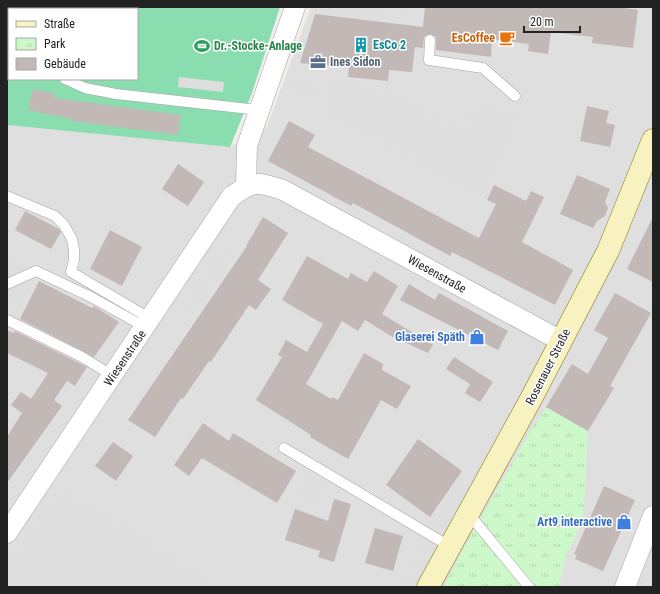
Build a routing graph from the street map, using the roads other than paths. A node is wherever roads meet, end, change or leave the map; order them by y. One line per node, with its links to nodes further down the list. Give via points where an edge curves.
1 (295, 7): 5 (street)
2 (430, 40): 4 (lane, via 429,60 483,68)
3 (67, 80): 5 (lane, via 85,88 116,94)
4 (515, 96)
5 (258, 110): 7 (street, via 247,146)
6 (653, 140): 12 (street, Rosenauer Straße, via 608,251)
7 (246, 185): 11 (street, Wiesenstraße, via 231,197); 12 (street, Wiesenstraße, via 263,184 283,190)
8 (7, 196): 11 (lane, via 55,216 72,239 74,260 71,272)
9 (7, 284): 11 (lane, via 36,271)
10 (7, 320): 13 (lane, via 82,357)
11 (148, 323): 13 (street, Wiesenstraße)
12 (561, 341): 15 (street, Rosenauer Straße)
13 (113, 376): 17 (street, Wiesenstraße, via 39,482)
14 (284, 448): 18 (lane)
15 (468, 513): 18 (street, Rosenauer Straße); 20 (lane)
16 (653, 516): 21 (street)
17 (7, 533)
18 (450, 546): 19 (street, Rosenauer Straße)
19 (428, 587)
20 (529, 587)
21 (625, 587)

